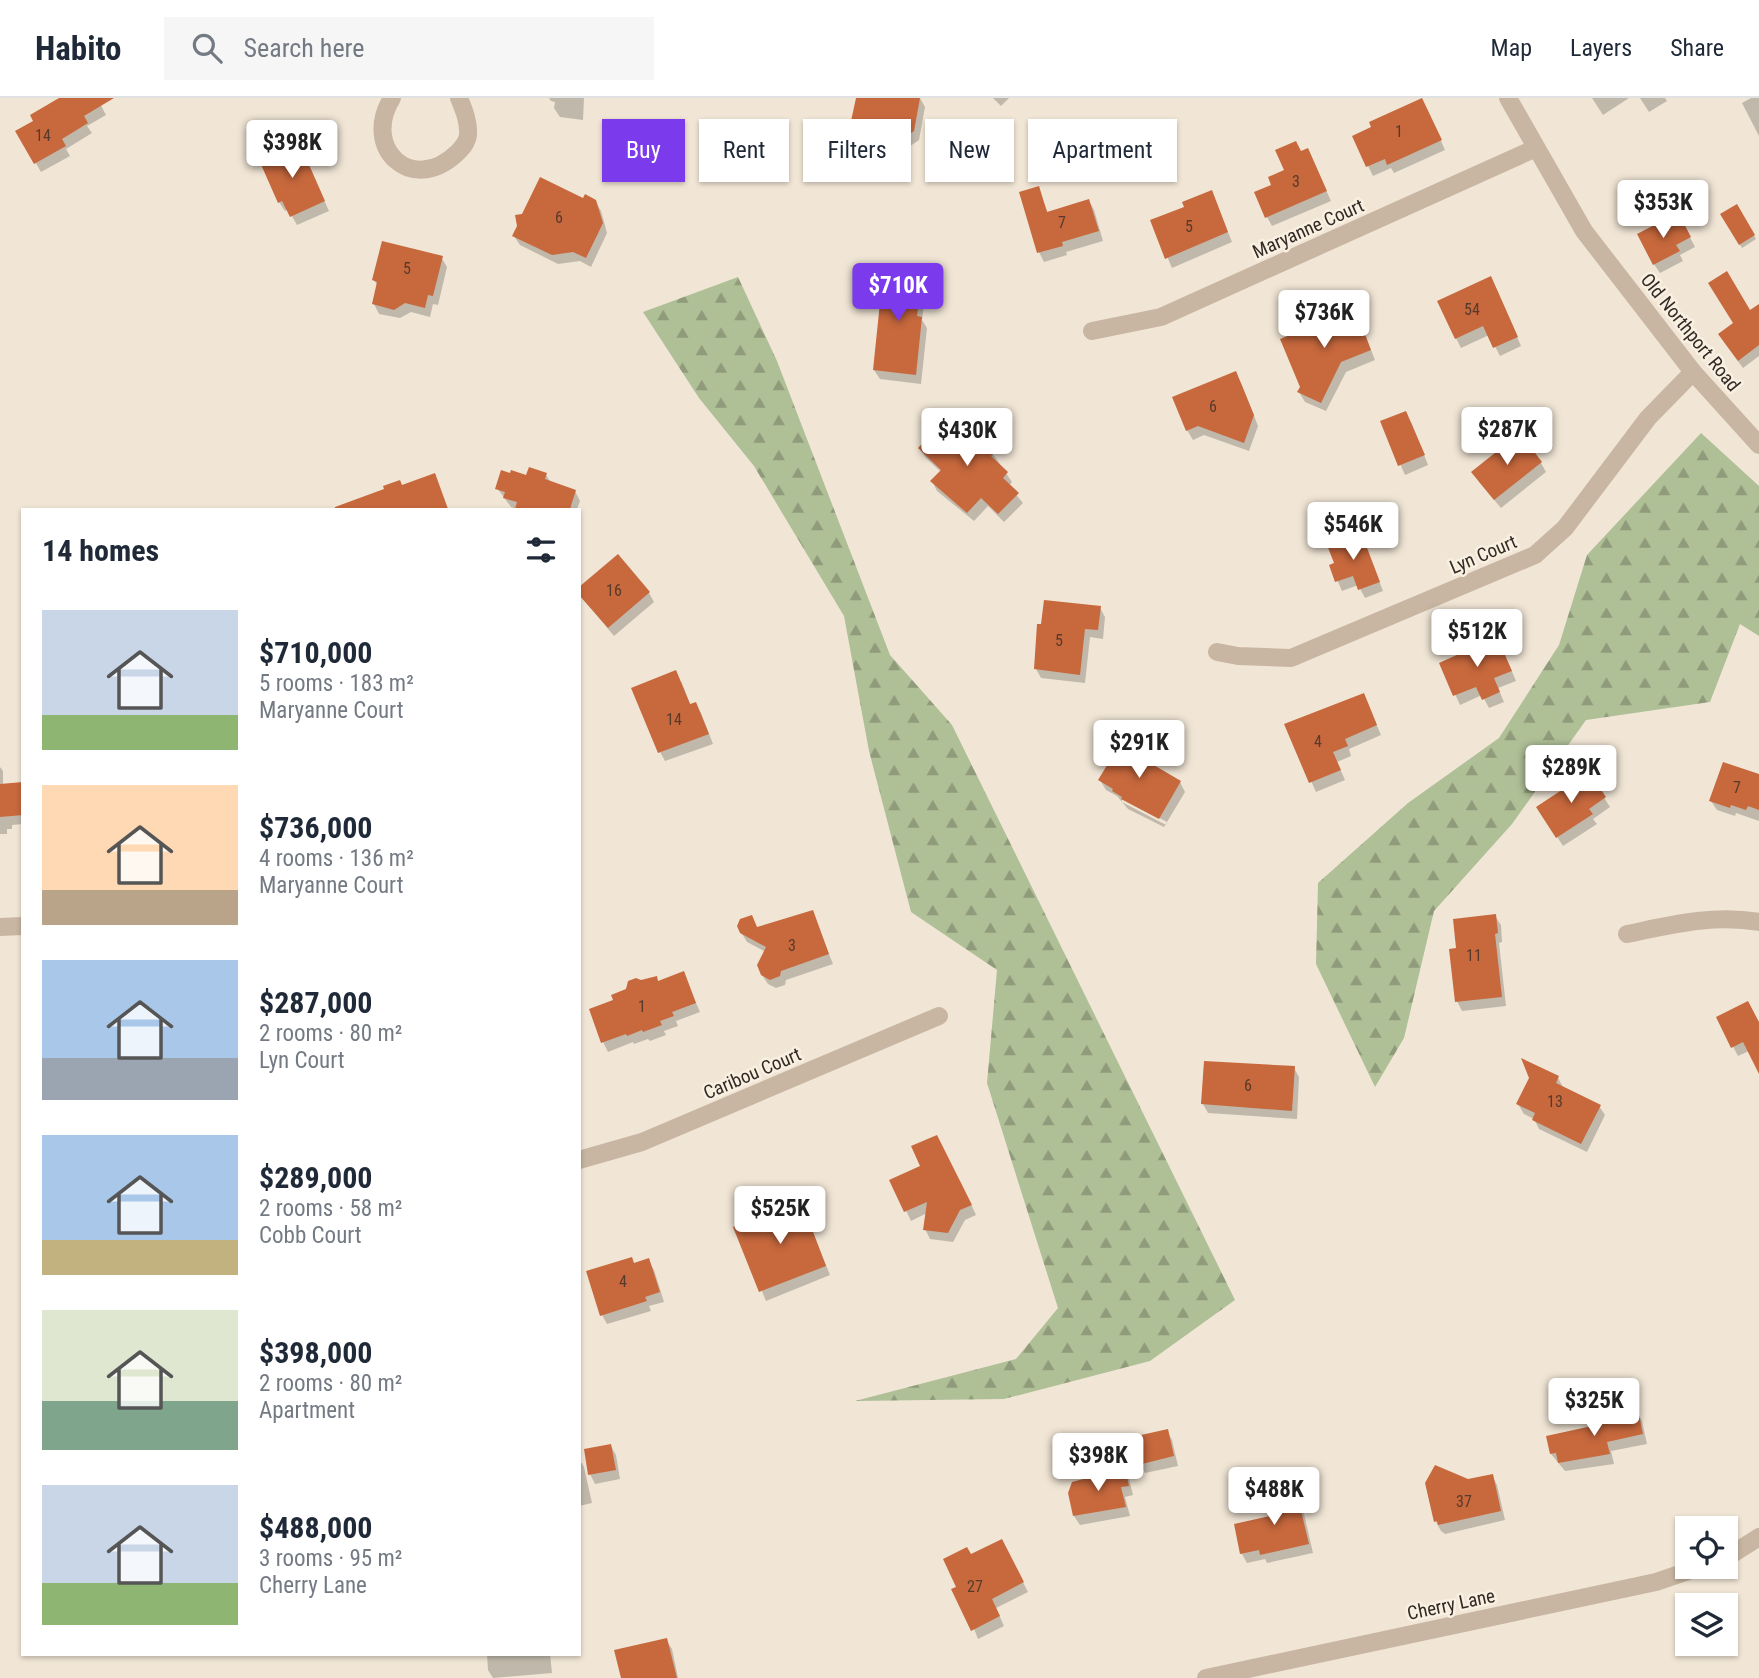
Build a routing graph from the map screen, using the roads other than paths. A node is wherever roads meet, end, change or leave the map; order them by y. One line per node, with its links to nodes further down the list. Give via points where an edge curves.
1 (392, 98): 2 (street, via 382,124 388,153 410,169 424,170 452,158 468,138)
2 (459, 98)
3 (1508, 98): 4 (street, Old Northport Road)
4 (1536, 148): 5 (street, Maryanne Court, via 1161,317); 6 (street, Old Northport Road, via 1584,231)
5 (1092, 331)
6 (1693, 372): 7 (street, Old Northport Road); 8 (street, Lyn Court, via 1648,418 1565,528 1535,555 1291,657)
7 (1759, 445)
8 (1217, 652)
9 (1759, 922): 12 (street, via 1693,920)
10 (21, 926): 11 (street)
11 (0, 927)
12 (1627, 934)
13 (939, 1016): 14 (street, Caribou Court, via 642,1142)
14 (581, 1159)
15 (1759, 1537): 16 (street)
16 (1738, 1550)
17 (1675, 1576): 18 (street, Cherry Lane)
18 (1206, 1678)

